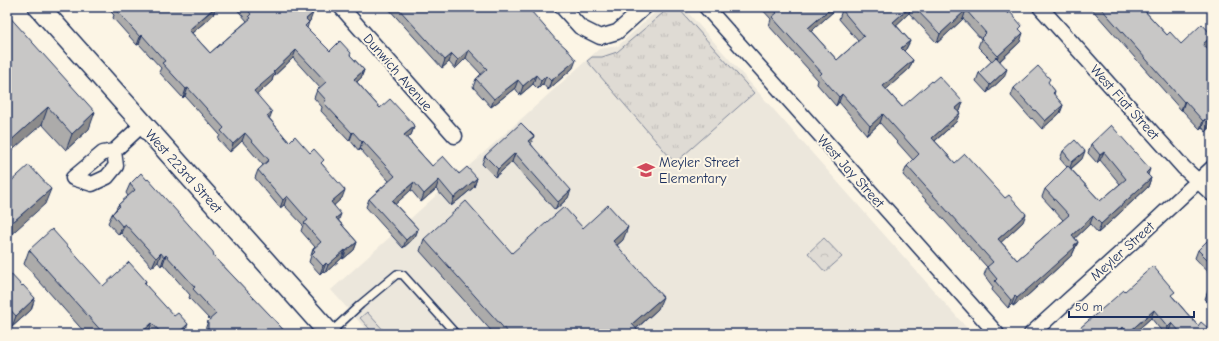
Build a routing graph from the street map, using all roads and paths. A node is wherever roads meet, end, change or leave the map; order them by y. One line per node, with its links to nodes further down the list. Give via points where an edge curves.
1 (39, 7): 7 (main road, West 223rd Street)
2 (341, 7): 8 (street, Dunwich Avenue)
3 (562, 7): 4 (street, via 580,27 600,37 617,32)
4 (644, 7)
5 (706, 7): 15 (street, West Jay Street)
6 (1040, 7): 11 (street, West Fiat Street)
7 (143, 124): 9 (street); 13 (main road, West 223rd Street)
8 (455, 136)
9 (114, 151)
10 (1212, 168): 11 (street, Meyler Street)
11 (1198, 181): 12 (street, West Fiat Street); 16 (street, Meyler Street)
12 (1212, 194)
13 (330, 334): 14 (lane, via 397,274 403,275)
14 (456, 334)
15 (997, 334)
16 (1031, 334)

